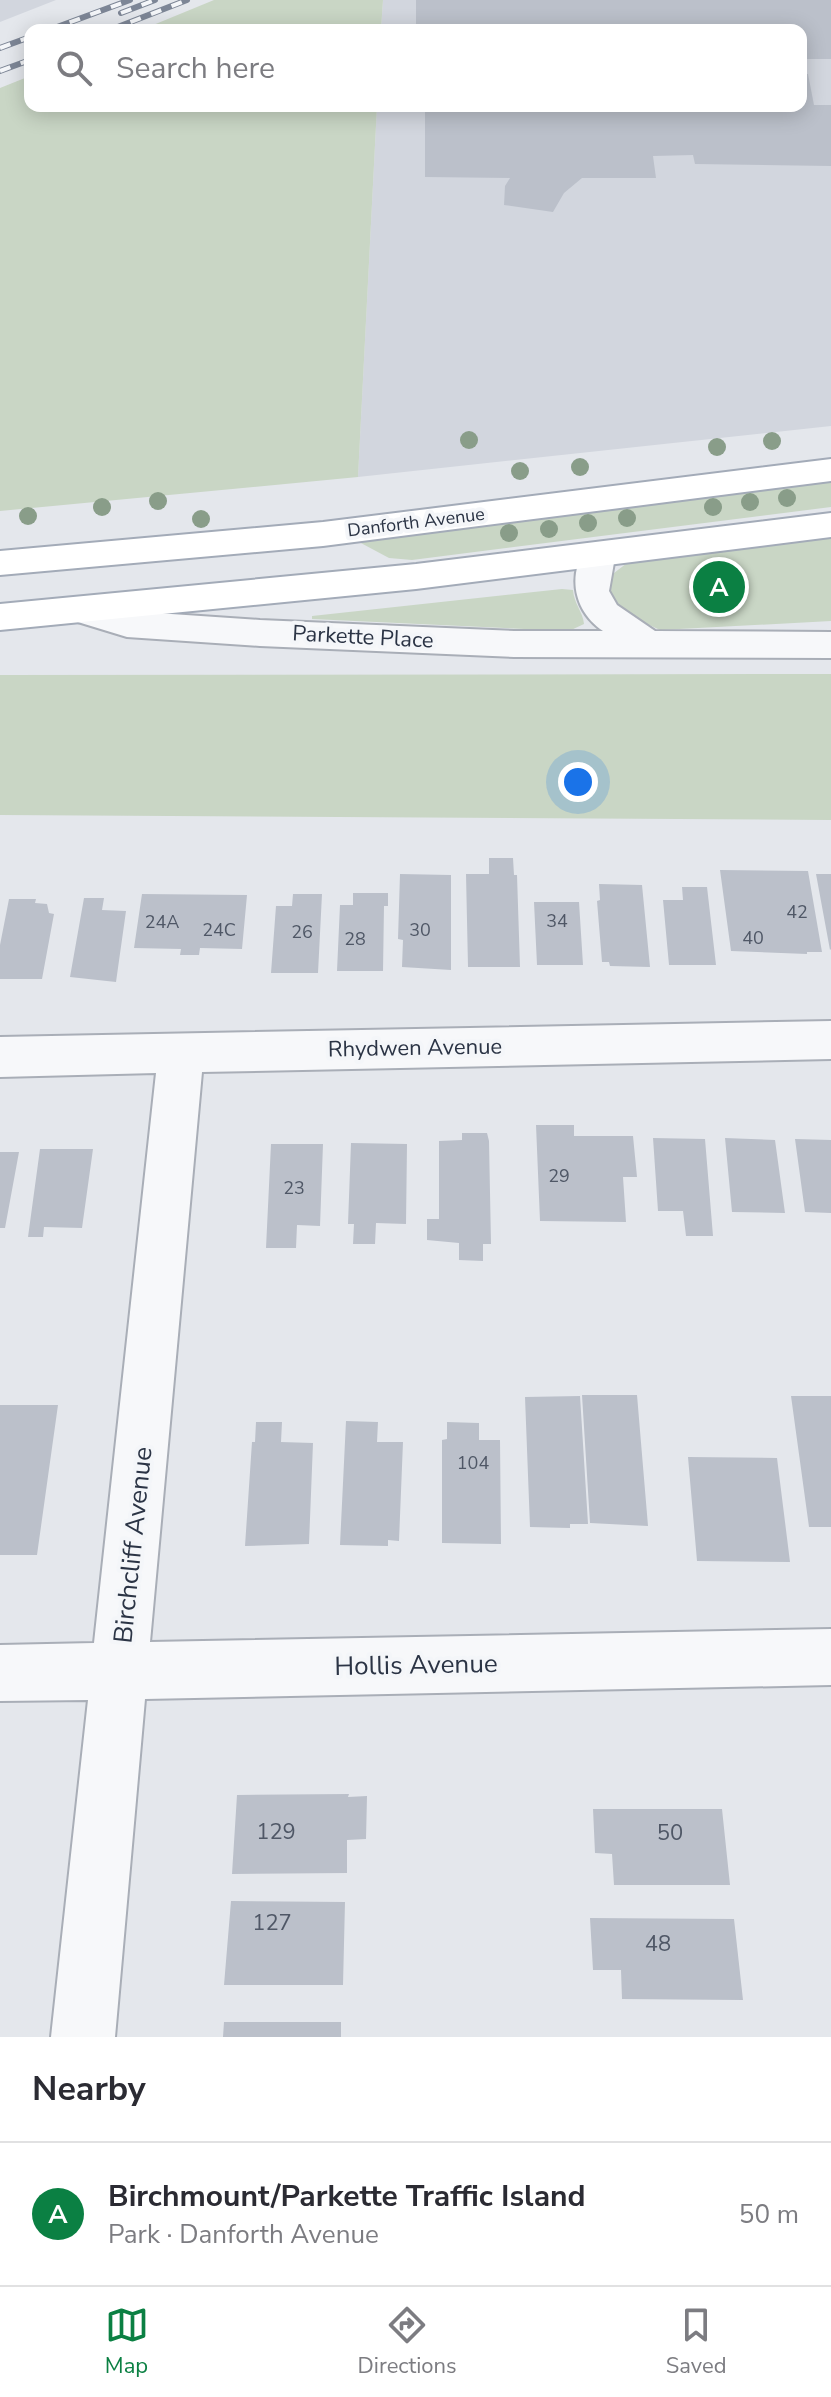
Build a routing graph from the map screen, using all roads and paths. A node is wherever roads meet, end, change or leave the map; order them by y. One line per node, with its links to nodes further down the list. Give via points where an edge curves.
1 (831, 470): 3 (main road, Danforth Avenue)
2 (831, 525): 4 (main road)
3 (323, 534): 5 (main road, Danforth Avenue); 6 (main road); 7 (main road, via 294,566)
4 (597, 557): 6 (main road); 10 (street, via 591,591 598,605)
5 (0, 563)
6 (397, 578): 7 (main road)
7 (178, 602): 8 (main road)
8 (81, 610): 9 (main road); 10 (street, Parkette Place, via 127,624 192,629 514,644)
9 (0, 617)
10 (646, 643): 11 (street, Parkette Place)
11 (831, 645)
12 (831, 1040): 13 (street, Rhydwen Avenue)
13 (181, 1053): 14 (street, Rhydwen Avenue); 16 (street, Birchcliff Avenue)
14 (0, 1057)
15 (830, 1660): 16 (street, Hollis Avenue)
16 (121, 1670): 17 (street, Hollis Avenue); 18 (street, Birchcliff Avenue)
17 (0, 1673)
18 (83, 2037)

